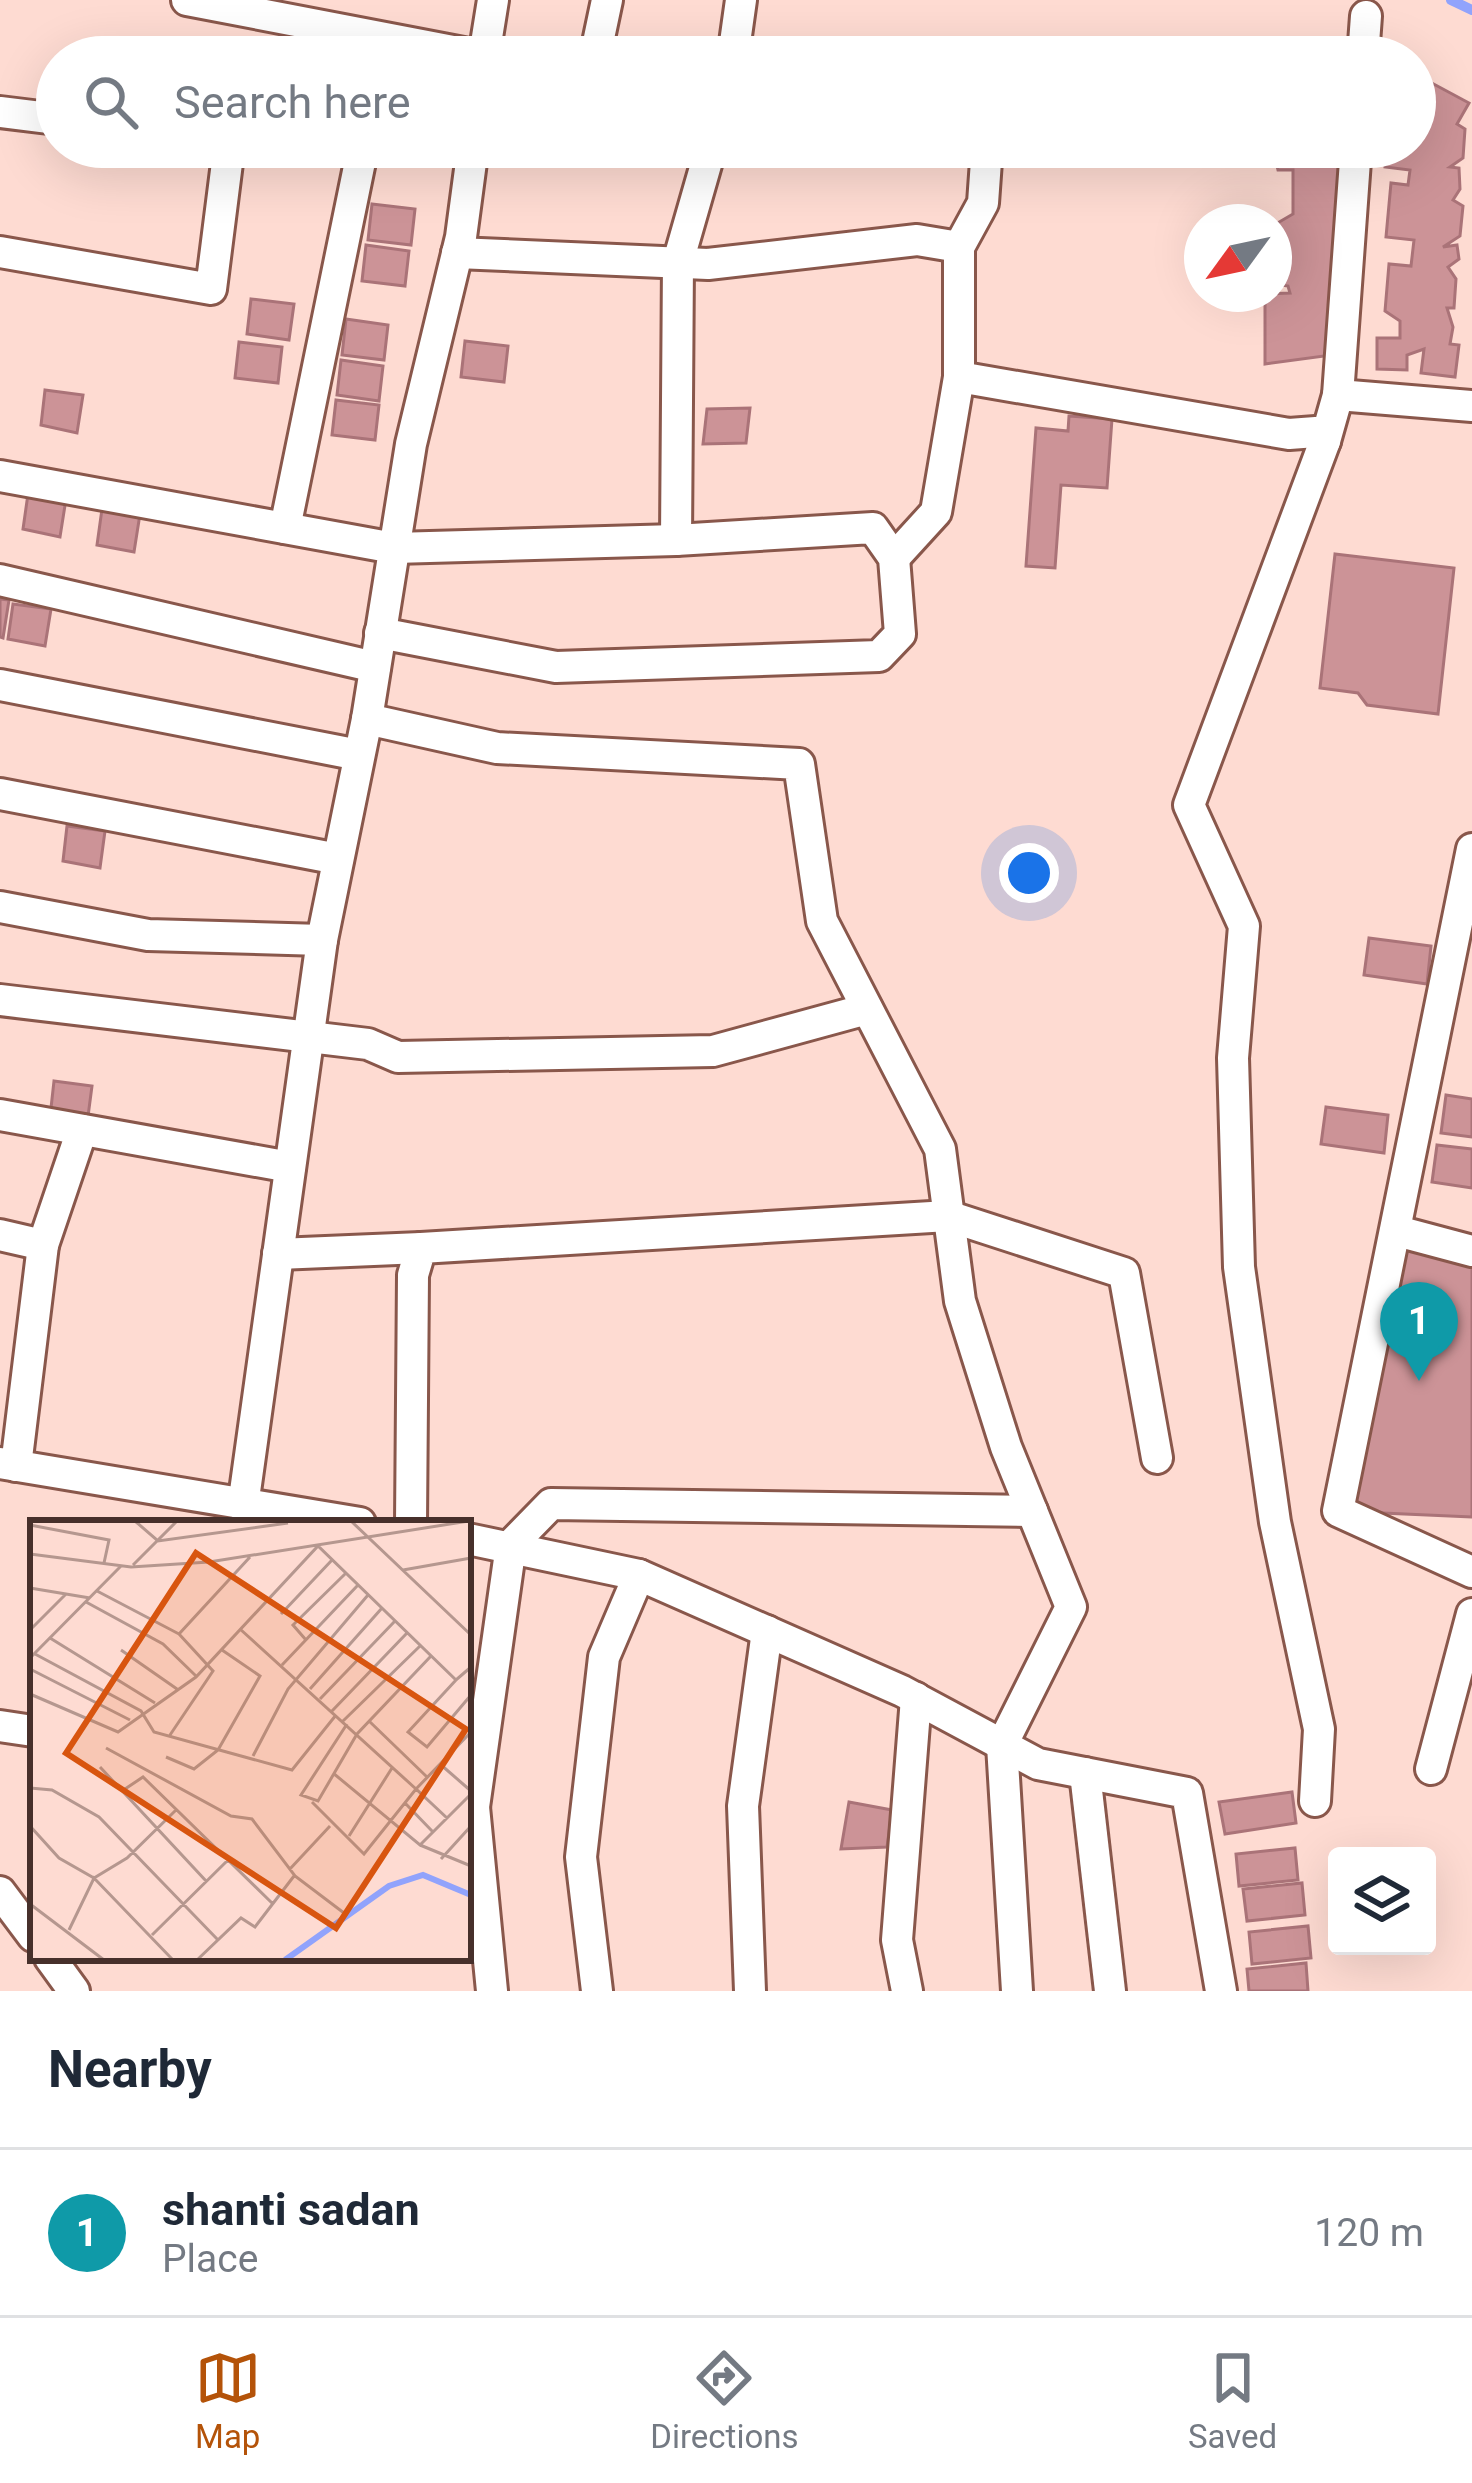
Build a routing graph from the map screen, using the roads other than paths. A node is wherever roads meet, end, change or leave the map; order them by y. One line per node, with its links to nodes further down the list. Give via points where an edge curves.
1 (188, 0): 5 (street)
2 (493, 0): 8 (street)
3 (607, 0): 9 (street)
4 (741, 0): 10 (street)
5 (270, 8): 7 (street)
6 (1366, 16): 11 (street)
7 (351, 36)
8 (487, 36)
9 (599, 36)
10 (736, 36)
11 (1365, 36)
12 (0, 112): 13 (street)
13 (36, 116)
14 (227, 168): 21 (street, via 211,289)
15 (359, 168): 29 (street)
16 (469, 168): 22 (street)
17 (705, 168): 23 (street)
18 (985, 168): 20 (street, via 982,202)
19 (1354, 168): 25 (street)
20 (959, 247): 23 (street, via 917,240); 24 (street)
21 (0, 252)
22 (457, 253): 23 (street); 31 (street)
23 (678, 262): 30 (street)
24 (959, 377): 27 (street, via 1288,434 1316,432); 32 (street, via 936,512)
25 (1338, 394): 26 (street); 27 (street)
26 (1472, 406)
27 (1325, 441): 76 (street, via 1189,805 1244,926 1233,1058 1239,1267 1275,1522 1319,1729)
28 (0, 476): 29 (street)
29 (285, 528): 31 (street)
30 (676, 540): 31 (street); 32 (street, via 873,528)
31 (394, 548): 34 (street)
32 (894, 558): 34 (street, via 900,634 879,656 556,668)
33 (0, 580): 35 (street)
34 (380, 634): 35 (street)
35 (375, 667): 37 (street)
36 (0, 685): 38 (street)
37 (367, 719): 38 (street); 45 (street, via 497,748 799,764 821,921)
38 (359, 754): 41 (street)
39 (0, 794): 41 (street)
40 (1472, 849): 51 (street)
41 (338, 859): 43 (street)
42 (0, 908): 43 (street, via 148,935)
43 (322, 940): 46 (street)
44 (0, 1000): 46 (street)
45 (867, 1009): 46 (street, via 713,1051 398,1057); 50 (street, via 940,1149)
46 (308, 1036): 49 (street)
47 (0, 1115): 48 (street)
48 (82, 1130): 49 (street); 53 (street)
49 (290, 1168): 56 (street)
50 (948, 1216): 54 (street); 58 (street, via 1124,1273); 61 (street, via 960,1300)
51 (1397, 1231): 55 (street); 66 (street, via 1338,1511)
52 (0, 1235): 53 (street)
53 (43, 1245): 57 (street)
54 (421, 1248): 56 (street); 63 (street, via 413,1275)
55 (1472, 1251)
56 (278, 1254): 60 (street)
57 (15, 1344): 59 (street)
58 (1157, 1458)
59 (8, 1464): 60 (street)
60 (243, 1505): 62 (street)
61 (1031, 1511): 65 (street, via 551,1504); 73 (street, via 1070,1606)
62 (340, 1520)
63 (411, 1520)
64 (471, 1539): 65 (street)
65 (511, 1545): 67 (street); 77 (street)
66 (1472, 1572)
67 (639, 1575): 69 (street); 83 (street, via 604,1657 581,1857)
68 (1472, 1614): 74 (street)
69 (767, 1631): 70 (street); 84 (street, via 743,1806)
70 (916, 1698): 73 (street); 85 (street, via 897,1940)
71 (0, 1726): 72 (street)
72 (30, 1731)
73 (1002, 1745): 75 (street, via 1039,1764); 86 (street)
74 (1431, 1769)
75 (1085, 1773): 87 (street); 88 (street, via 1187,1793)
76 (1315, 1801)
77 (471, 1806): 82 (street)
78 (0, 1892): 79 (street)
79 (30, 1932)
80 (52, 1961): 81 (street)
81 (74, 1991)
82 (492, 1991)
83 (597, 1991)
84 (751, 1991)
85 (908, 1991)
86 (1017, 1991)
87 (1110, 1991)
88 (1221, 1991)

